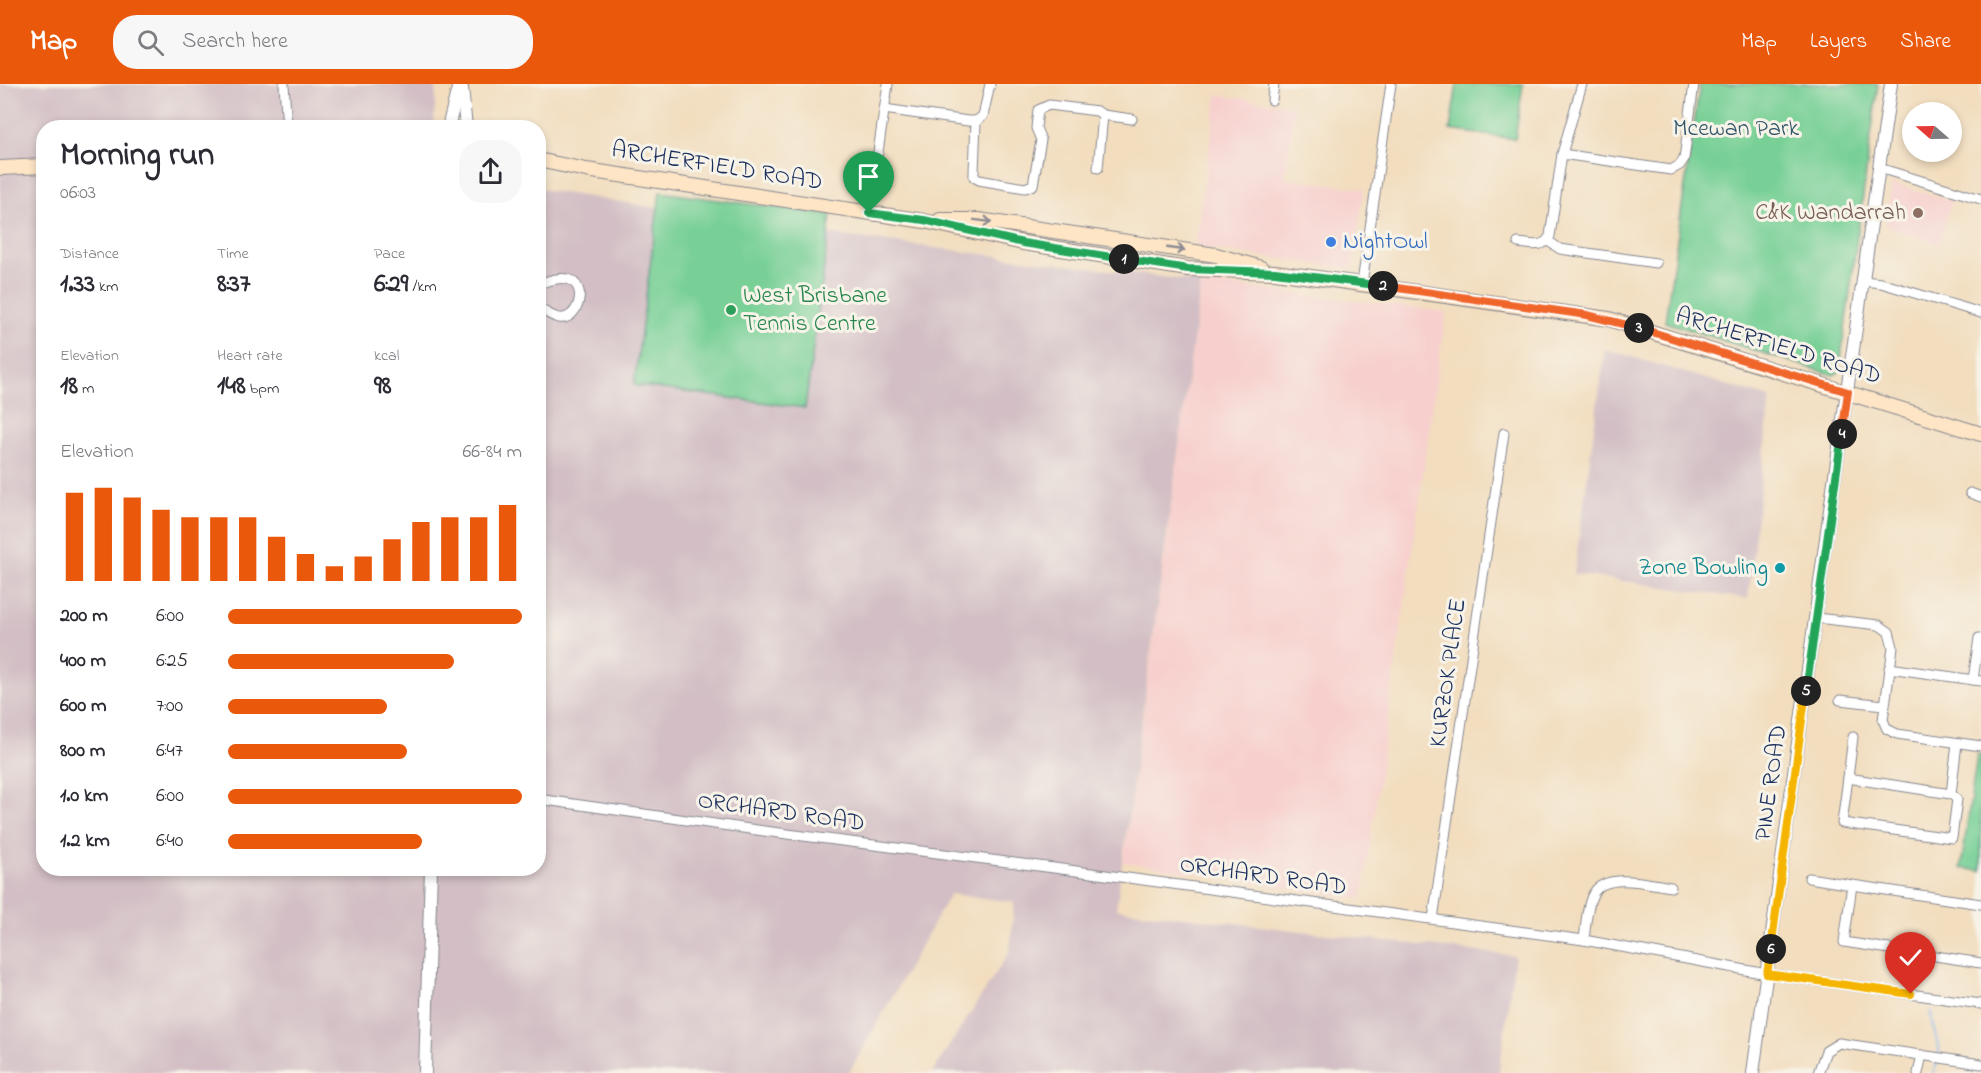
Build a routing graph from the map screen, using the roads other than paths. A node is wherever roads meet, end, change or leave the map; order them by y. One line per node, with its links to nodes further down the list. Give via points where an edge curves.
1 (284, 84): 14 (street)
2 (460, 84): 15 (street); 16 (street)
3 (888, 84): 11 (street)
4 (990, 84): 17 (street, via 983,116)
5 (1274, 84): 10 (street)
6 (1391, 84): 31 (street)
7 (1582, 84): 18 (street)
8 (1694, 84): 18 (street, via 1684,159 1671,170)
9 (1891, 84): 23 (street, PINE ROAD)
10 (1272, 100)
11 (884, 110): 17 (street); 25 (street)
12 (1103, 115): 13 (street); 17 (street, via 1051,105 1038,110 1036,128 1041,140 1036,179 1025,188 974,177); 22 (street)
13 (1132, 119)
14 (286, 120)
15 (450, 120)
16 (465, 120)
17 (976, 121)
18 (1562, 154): 26 (street)
19 (546, 162): 25 (main road, ARCHERFIELD ROAD)
20 (36, 166): 21 (main road)
21 (0, 168)
22 (1098, 168)
23 (1879, 168): 24 (street); 29 (street, PINE ROAD)
24 (1981, 200)
25 (869, 213): 31 (main road, ARCHERFIELD ROAD, via 1188,269 1275,272)
26 (1548, 240): 27 (street, via 1537,245); 28 (street, via 1560,249)
27 (1518, 243)
28 (1656, 263)
29 (1863, 281): 33 (street); 34 (street, PINE ROAD)
30 (546, 282): 32 (street, via 569,279 580,291 579,302 567,318)
31 (1362, 283): 34 (main road, ARCHERFIELD ROAD, via 1609,320)
32 (546, 312)
33 (1981, 314)
34 (1848, 392): 36 (main road, ARCHERFIELD ROAD); 39 (street, PINE ROAD)
35 (1504, 433): 56 (street, KURZOK PLACE)
36 (1981, 434)
37 (1970, 493): 38 (street)
38 (1981, 497)
39 (1816, 618): 41 (street, via 1887,629 1893,641); 59 (street, PINE ROAD)
40 (1979, 638): 42 (street)
41 (1890, 668): 42 (street); 44 (street)
42 (1977, 680)
43 (1840, 700): 44 (street)
44 (1884, 705): 46 (street, via 1884,724 1891,732)
45 (1853, 737): 48 (street)
46 (1957, 742): 47 (street); 49 (street)
47 (1981, 746)
48 (1848, 778): 49 (street); 49 (street, via 1842,823 1952,838 1957,799)
49 (1951, 794)
50 (546, 800): 56 (street, ORCHARD ROAD)
51 (431, 876): 63 (street)
52 (1809, 878): 53 (street)
53 (1852, 885): 55 (street); 58 (street, via 1844,942)
54 (1671, 887): 57 (street, via 1604,882 1592,895)
55 (1981, 904)
56 (1433, 919): 57 (street, ORCHARD ROAD)
57 (1584, 940): 59 (street, ORCHARD ROAD)
58 (1981, 963)
59 (1767, 974): 60 (street, ORCHARD ROAD); 64 (street, PINE ROAD)
60 (1981, 1004)
61 (1922, 1055): 62 (street); 65 (street, via 1839,1043 1826,1050); 66 (street)
62 (1981, 1064)
63 (425, 1073)
64 (1753, 1073)
65 (1818, 1073)
66 (1918, 1073)

